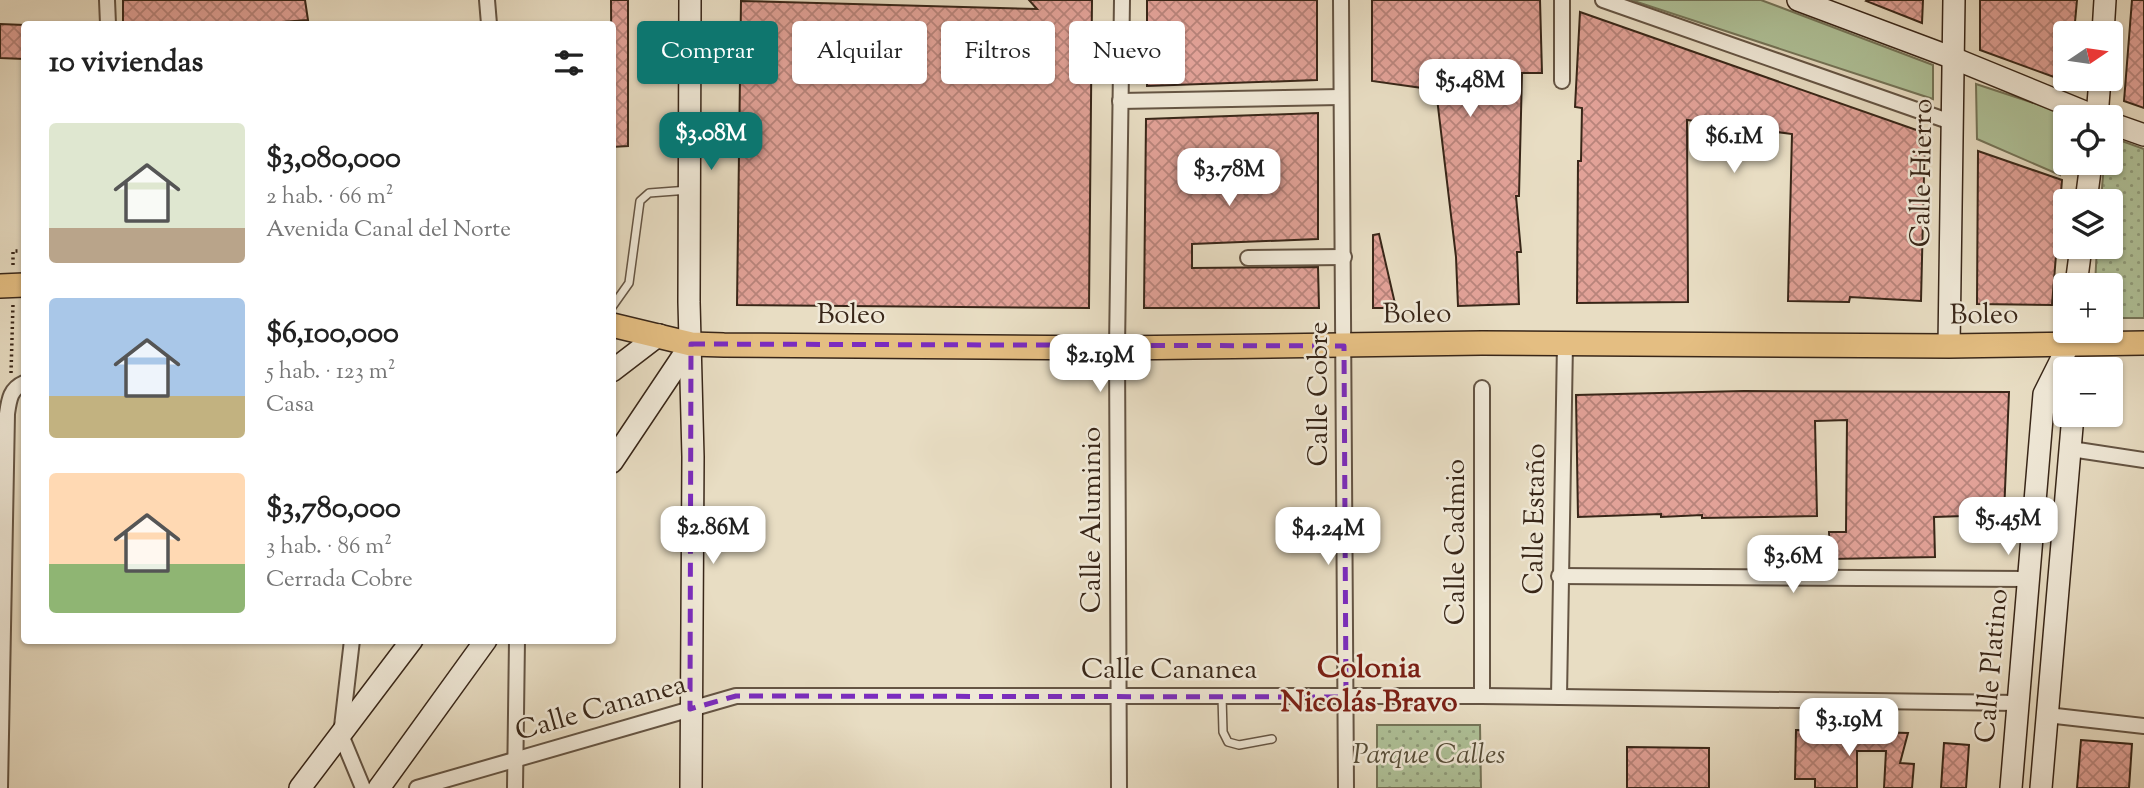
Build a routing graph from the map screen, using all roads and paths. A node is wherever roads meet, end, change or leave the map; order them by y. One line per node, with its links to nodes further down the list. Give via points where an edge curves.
1 (107, 0): 11 (street)
2 (487, 0): 12 (street)
3 (1122, 0): 17 (street, Calle Aluminio)
4 (1341, 0): 16 (street, Calle Cobre)
5 (1562, 0): 15 (street)
6 (1603, 0): 19 (street)
7 (1798, 0): 14 (main road)
8 (1954, 0): 14 (main road, Calle Hierro)
9 (2105, 0): 13 (main road)
10 (691, 4): 22 (main road)
11 (108, 21)
12 (489, 21)
13 (2104, 21)
14 (1953, 58): 18 (main road); 19 (main road, Calle Hierro)
15 (1562, 80)
16 (1341, 97): 17 (street); 24 (street, Calle Cobre)
17 (1121, 101): 38 (street, Calle Aluminio)
18 (2068, 105)
19 (1951, 122): 37 (main road, Calle Hierro)
20 (2123, 127): 21 (main road)
21 (2144, 135)
22 (690, 190): 27 (lane, via 649,193 640,201 629,283); 35 (main road)
23 (21, 251): 26 (path, via 13,251)
24 (1344, 257): 25 (street); 36 (street, Calle Cobre)
25 (1248, 258)
26 (13, 291): 42 (path)
27 (616, 301)
28 (616, 326): 29 (main road, Boleo)
29 (659, 335): 35 (main road, Boleo); 39 (main road)
30 (2053, 338): 37 (main road, Boleo)
31 (2123, 341): 34 (main road, Boleo)
32 (1564, 343): 36 (main road, Boleo); 37 (main road, Boleo); 48 (street, Calle Estaño)
33 (2067, 343): 49 (main road, Calle Platino, via 2044,394)
34 (2144, 343)
35 (691, 344): 38 (main road, Boleo); 46 (main road); 60 (main road)
36 (1344, 346): 38 (main road, Boleo); 57 (street, Calle Cobre)
37 (1950, 346)
38 (1117, 348): 54 (street, Calle Aluminio)
39 (616, 368)
40 (21, 386): 42 (street)
41 (1482, 388): 56 (street, Calle Cadmio)
42 (10, 396): 43 (street)
43 (3, 414): 66 (street)
44 (2072, 427): 45 (main road, Calle Platino)
45 (2071, 449): 47 (street); 61 (main road, Calle Platino)
46 (616, 456)
47 (2144, 460)
48 (1559, 576): 49 (street); 58 (street, Calle Estaño)
49 (2028, 579): 59 (main road, Calle Platino)
50 (352, 644): 63 (street)
51 (409, 644): 63 (main road)
52 (483, 644): 69 (main road)
53 (517, 644): 65 (street)
54 (1117, 695): 55 (street, Calle Cananea); 60 (street, Calle Cananea, via 736,696); 73 (street, Calle Aluminio)
55 (1222, 696): 57 (street, Calle Cananea); 64 (lane, via 1223,732 1228,742 1239,745)
56 (1482, 696): 57 (street, Calle Cananea); 58 (street, Calle Cananea)
57 (1346, 697): 74 (street, Calle Cobre)
58 (1559, 697): 59 (street, Calle Cananea)
59 (2018, 703): 75 (main road, Calle Platino)
60 (690, 709): 65 (street, Calle Cananea); 72 (main road)
61 (2047, 715): 62 (street); 76 (main road, Calle Platino)
62 (2144, 726)
63 (341, 735): 67 (main road); 68 (street)
64 (1272, 738)
65 (515, 760): 70 (street, Calle Cananea); 71 (street)
66 (0, 788)
67 (300, 788)
68 (363, 788)
69 (379, 788)
70 (418, 788)
71 (515, 788)
72 (691, 788)
73 (1119, 788)
74 (1346, 788)
75 (2011, 788)
76 (2041, 788)

